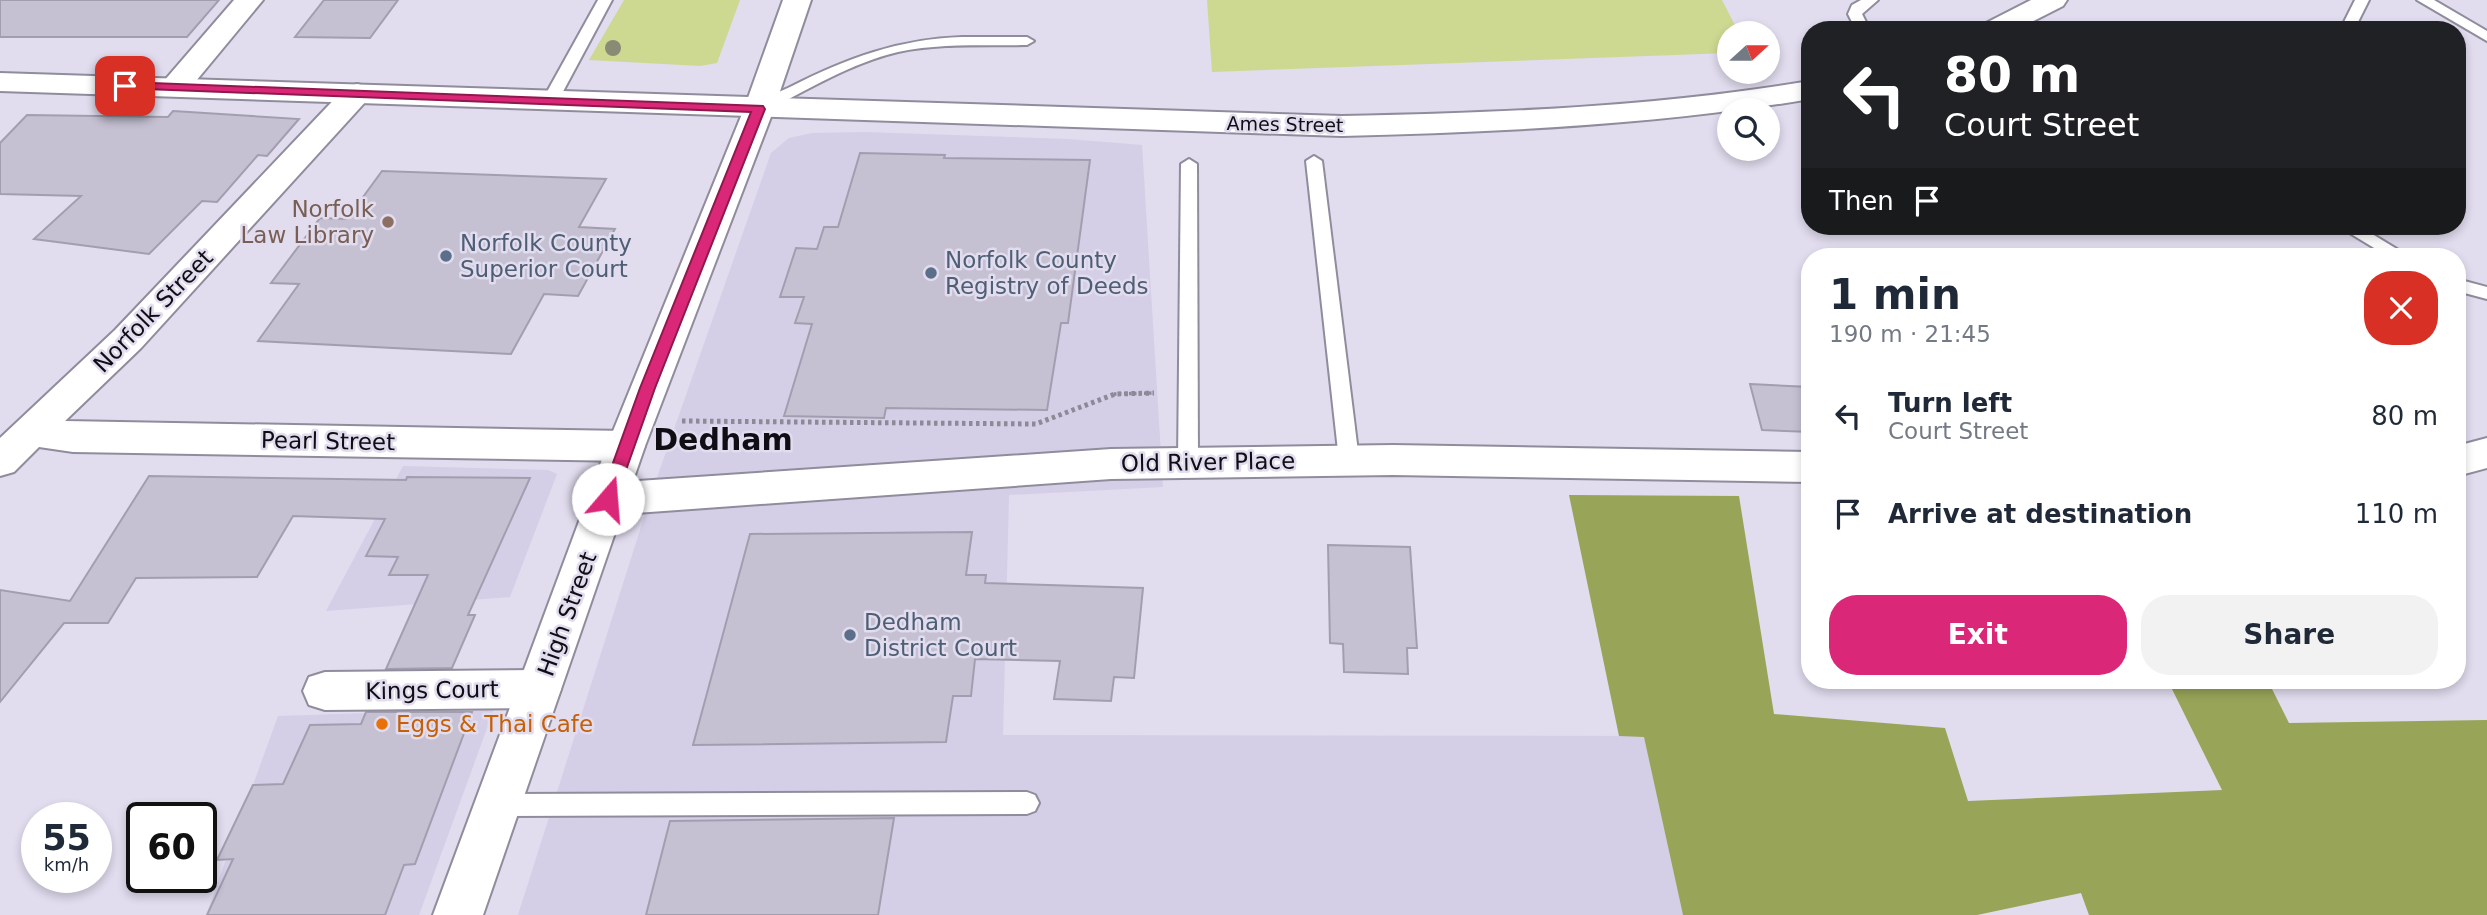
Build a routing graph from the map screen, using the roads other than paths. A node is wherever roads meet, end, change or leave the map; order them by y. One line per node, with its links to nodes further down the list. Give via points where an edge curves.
1 (248, 0): 16 (street)
2 (605, 0): 19 (lane)
3 (797, 0): 20 (street, High Street)
4 (1871, 0): 8 (lane, via 1857,8)
5 (2053, 0): 9 (street)
6 (2362, 0): 10 (lane)
7 (2424, 0): 11 (lane)
8 (1858, 21)
9 (2012, 21)
10 (2352, 21)
11 (2460, 21)
12 (2466, 25): 13 (lane)
13 (2487, 37)
14 (1027, 41): 20 (lane, via 898,48 864,59)
15 (0, 82): 16 (street, Ames Street)
16 (175, 87): 18 (street, Ames Street)
17 (1801, 91): 20 (street, Ames Street, via 1635,113 1394,125)
18 (357, 93): 19 (street, Ames Street); 27 (street, Norfolk Street, via 128,339)
19 (551, 99): 20 (street, Ames Street)
20 (759, 109): 28 (street, High Street)
21 (1314, 161): 31 (lane)
22 (1189, 164): 33 (lane)
23 (2362, 235): 24 (lane)
24 (2386, 248)
25 (2466, 287): 26 (lane)
26 (2487, 293)
27 (31, 432): 28 (street, Pearl Street, via 73,438); 32 (street, Norfolk Street)
28 (631, 433): 35 (street, High Street)
29 (2487, 453): 30 (street)
30 (2466, 459)
31 (1349, 460): 33 (street, Old River Place); 34 (street, Old River Place)
32 (0, 461)
33 (1188, 463): 35 (street, Old River Place, via 1111,464)
34 (1801, 467)
35 (608, 499): 36 (street, High Street)
36 (539, 689): 37 (street, Kings Court); 39 (street, High Street)
37 (325, 691)
38 (1027, 803): 39 (lane)
39 (497, 805): 40 (street, High Street)
40 (458, 915)

